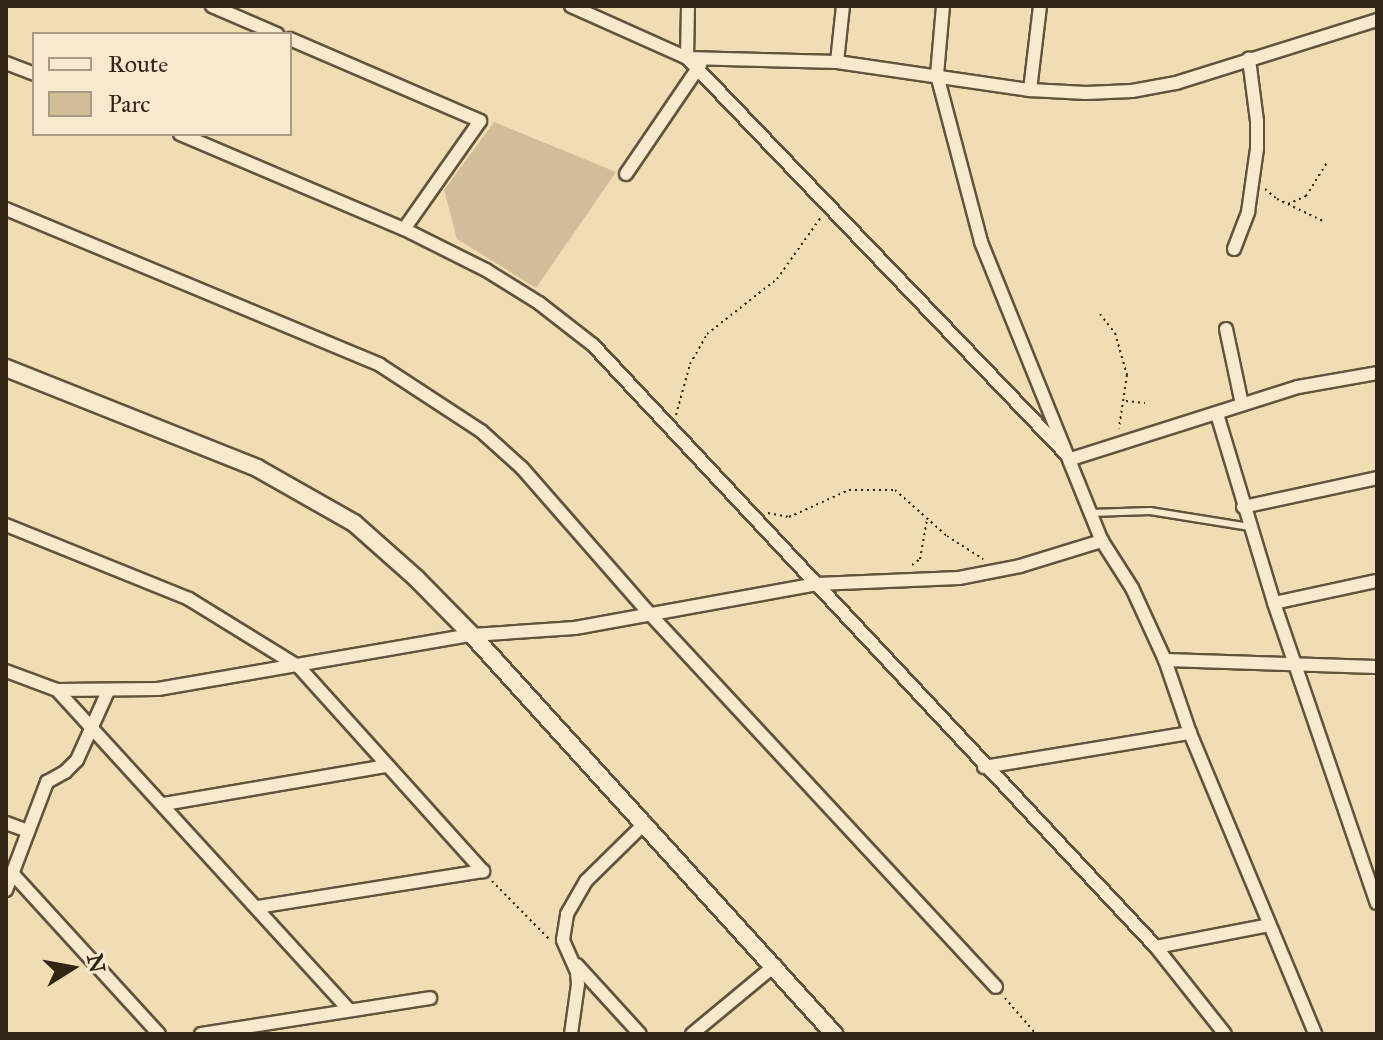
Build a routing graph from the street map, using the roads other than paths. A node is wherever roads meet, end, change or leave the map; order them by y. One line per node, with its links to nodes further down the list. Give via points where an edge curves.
1 (571, 6): 7 (street)
2 (688, 6): 11 (street)
3 (843, 6): 13 (street)
4 (943, 6): 17 (street)
5 (1040, 6): 18 (street)
6 (217, 7): 9 (street)
7 (593, 10): 11 (street)
8 (1377, 20): 12 (street)
9 (273, 32)
10 (292, 40): 22 (street, via 480,121)
11 (687, 58): 15 (street)
12 (1249, 59): 18 (street, via 1132,91); 23 (street, via 1257,149 1248,212)
13 (837, 62): 15 (street); 17 (street)
14 (6, 63): 16 (street)
15 (701, 64): 20 (street); 29 (street)
16 (32, 73)
17 (937, 75): 18 (street); 29 (street, via 981,242)
18 (1030, 90)
19 (185, 136): 22 (street)
20 (626, 174)
21 (6, 209): 39 (street, via 326,340 434,397 522,468)
22 (404, 229): 37 (street, via 486,270 593,345)
23 (1234, 249)
24 (1226, 329): 27 (street)
25 (6, 368): 40 (street, via 257,468 313,497 388,551)
26 (1377, 373): 27 (street, via 1332,378)
27 (1242, 404): 28 (street)
28 (1217, 414): 29 (street); 31 (street)
29 (1071, 459): 32 (street)
30 (1377, 478): 31 (street)
31 (1243, 507): 34 (street)
32 (1091, 513): 34 (lane, via 1150,511); 35 (street)
33 (6, 525): 43 (street, via 189,599)
34 (1250, 527): 38 (street)
35 (1102, 541): 37 (street, via 982,574); 41 (street, via 1132,588)
36 (1377, 581): 38 (street)
37 (817, 584): 39 (street); 51 (street)
38 (1274, 603): 42 (street)
39 (649, 613): 40 (street, via 575,628); 64 (street)
40 (472, 635): 43 (street); 54 (street)
41 (1165, 660): 42 (street); 49 (street)
42 (1295, 665): 44 (street); 58 (street)
43 (299, 667): 47 (street, via 158,689); 50 (street)
44 (1377, 667)
45 (6, 671): 46 (street)
46 (57, 690): 47 (street); 48 (street)
47 (108, 691): 48 (street)
48 (89, 727): 52 (street); 55 (street, via 72,767 47,782)
49 (1190, 733): 51 (street); 60 (street)
50 (387, 766): 52 (street); 59 (street, via 483,871)
51 (984, 767): 61 (street)
52 (164, 804): 59 (street)
53 (6, 823): 55 (street)
54 (645, 823): 62 (street, via 576,894 564,925); 63 (street)
55 (28, 831): 56 (street)
56 (12, 873): 57 (street); 67 (street)
57 (6, 890)
58 (1377, 903)
59 (258, 907): 66 (street)
60 (1269, 925): 61 (street); 74 (street)
61 (1156, 947): 73 (street)
62 (567, 953): 69 (street, via 578,984); 70 (street)
63 (775, 965): 71 (street); 72 (street)
64 (996, 987)
65 (430, 998): 66 (street)
66 (349, 1010): 68 (street)
67 (159, 1034)
68 (201, 1034)
69 (571, 1034)
70 (640, 1034)
71 (692, 1034)
72 (834, 1034)
73 (1225, 1034)
74 (1315, 1034)

